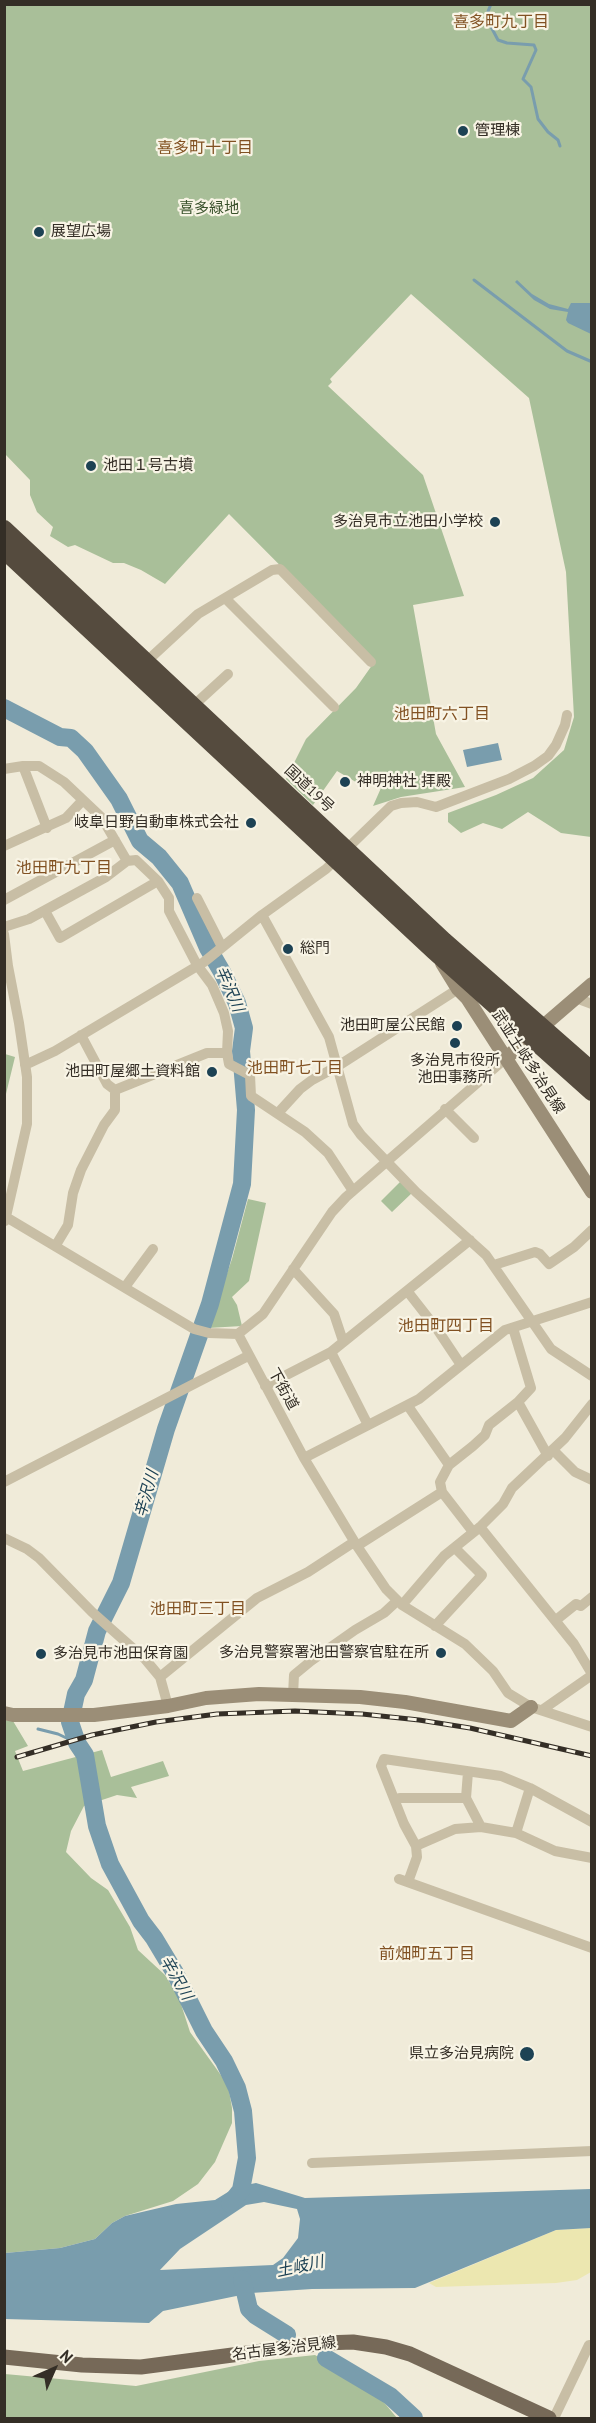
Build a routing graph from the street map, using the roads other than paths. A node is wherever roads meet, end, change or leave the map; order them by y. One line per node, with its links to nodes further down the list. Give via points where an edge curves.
1 (4, 529): 4 (highway, 国道19号)
2 (4, 550): 16 (highway, 国道19号)
3 (225, 598): 4 (street, via 198,614); 5 (street, via 280,569); 8 (street)
4 (146, 662): 7 (highway, 国道19号)
5 (371, 662)
6 (228, 674): 7 (street)
7 (194, 706): 16 (highway, 国道19号)
8 (334, 707)
9 (567, 715): 16 (street, via 548,756 524,772 436,807 417,802 391,807)
10 (23, 766): 11 (street); 12 (street, via 39,766); 13 (street)
11 (4, 769)
12 (84, 800): 13 (street, via 66,818); 14 (street, via 102,818)
13 (47, 828): 15 (street)
14 (114, 840): 17 (street); 20 (street)
15 (4, 846)
16 (342, 855): 22 (street); 26 (highway, 国道19号); 32 (highway, 国道19号, via 444,941)
17 (127, 861): 18 (street, via 136,860); 21 (street)
18 (158, 880): 21 (street, via 60,938); 27 (street, via 169,898 169,911)
19 (197, 898): 25 (street)
20 (4, 900)
21 (45, 910): 23 (street)
22 (262, 915): 25 (street); 37 (street, via 329,1037)
23 (4, 927)
24 (4, 934): 36 (street)
25 (221, 948): 27 (street)
26 (434, 951): 29 (street, 武並土岐多治見線); 32 (highway, 国道19号)
27 (200, 964): 33 (street); 34 (street, via 224,1013)
28 (591, 984): 30 (street)
29 (458, 989): 35 (street, 武並土岐多治見線); 37 (street)
30 (576, 998): 31 (street); 32 (street)
31 (591, 1004)
32 (536, 1032): 35 (street); 38 (highway, 国道19号); 40 (highway, 国道19号)
33 (81, 1035): 36 (street); 39 (street, via 107,1084)
34 (227, 1053): 39 (street, via 207,1053); 42 (street, via 229,1064 248,1074 250,1096)
35 (506, 1058): 41 (street); 46 (street, 武並土岐多治見線)
36 (26, 1065): 47 (street, via 27,1124)
37 (338, 1066): 42 (street, via 300,1089); 44 (street, via 353,1124)
38 (591, 1071)
39 (115, 1090): 50 (street, via 115,1110 81,1170 68,1225)
40 (591, 1092)
41 (445, 1110): 43 (street); 44 (street)
42 (278, 1113): 45 (street, via 328,1153)
43 (474, 1138)
44 (388, 1162): 45 (street); 49 (street)
45 (353, 1191): 53 (street, via 332,1212)
46 (591, 1192)
47 (5, 1219): 50 (street)
48 (591, 1230): 52 (street, via 549,1264 535,1252)
49 (470, 1240): 52 (street); 55 (street)
50 (56, 1245): 54 (street)
51 (153, 1249): 54 (street)
52 (494, 1265): 57 (street)
53 (293, 1269): 59 (street, via 263,1314); 60 (street, via 334,1314)
54 (125, 1287): 59 (street, via 188,1325 209,1333)
55 (408, 1292): 60 (street); 63 (street)
56 (591, 1302): 57 (street)
57 (533, 1322): 58 (street); 64 (street, via 551,1349)
58 (513, 1328): 63 (street); 66 (street, via 531,1388)
59 (238, 1334): 62 (street, 下街道)
60 (343, 1341): 61 (street)
61 (331, 1352): 65 (street); 69 (street)
62 (248, 1356): 65 (street, 下街道); 74 (street)
63 (461, 1365): 68 (street)
64 (591, 1376)
65 (265, 1386): 71 (street, 下街道)
66 (518, 1402): 70 (street); 72 (street)
67 (591, 1404): 70 (street)
68 (408, 1406): 69 (street); 72 (street)
69 (368, 1425): 71 (street)
70 (550, 1453): 73 (street); 76 (street, via 512,1488 503,1504)
71 (304, 1458): 78 (street, 下街道)
72 (449, 1465): 75 (street, via 440,1482)
73 (591, 1480)
74 (4, 1482)
75 (442, 1492): 76 (street); 78 (street)
76 (477, 1529): 79 (street); 82 (street)
77 (4, 1538): 85 (street, via 35,1555)
78 (356, 1544): 81 (street, 下街道); 85 (street, via 257,1598)
79 (455, 1548): 81 (street); 83 (street, via 482,1575)
80 (591, 1597): 82 (street)
81 (399, 1603): 83 (street, 下街道); 86 (street, via 310,1661 294,1675)
82 (556, 1620): 84 (street)
83 (435, 1626): 88 (street, 下街道, via 465,1644 493,1671 508,1693)
84 (591, 1675): 88 (street)
85 (160, 1677): 87 (street)
86 (293, 1695): 87 (street, via 237,1695); 88 (street, via 405,1702 511,1721)
87 (168, 1706): 89 (street, via 94,1715)
88 (537, 1709): 90 (street, 下街道)
89 (4, 1713)
90 (591, 1727)
91 (468, 1772): 92 (street, via 501,1776); 93 (street); 94 (street, via 384,1759 381,1766)
92 (531, 1788): 95 (street); 97 (street)
93 (466, 1797): 94 (street); 96 (street)
94 (395, 1800): 98 (street)
95 (591, 1822)
96 (481, 1827): 97 (street); 98 (street, via 455,1829)
97 (516, 1833): 99 (street, via 555,1851)
98 (416, 1846): 100 (street, via 417,1857 404,1880)
99 (591, 1858)
100 (591, 1948)
101 (591, 2151): 102 (street)
102 (312, 2163)
103 (591, 2344): 106 (street)
104 (4, 2356): 105 (main road, 名古屋多治見線, via 141,2367 353,2342 410,2354)
105 (549, 2418)
106 (554, 2418)

